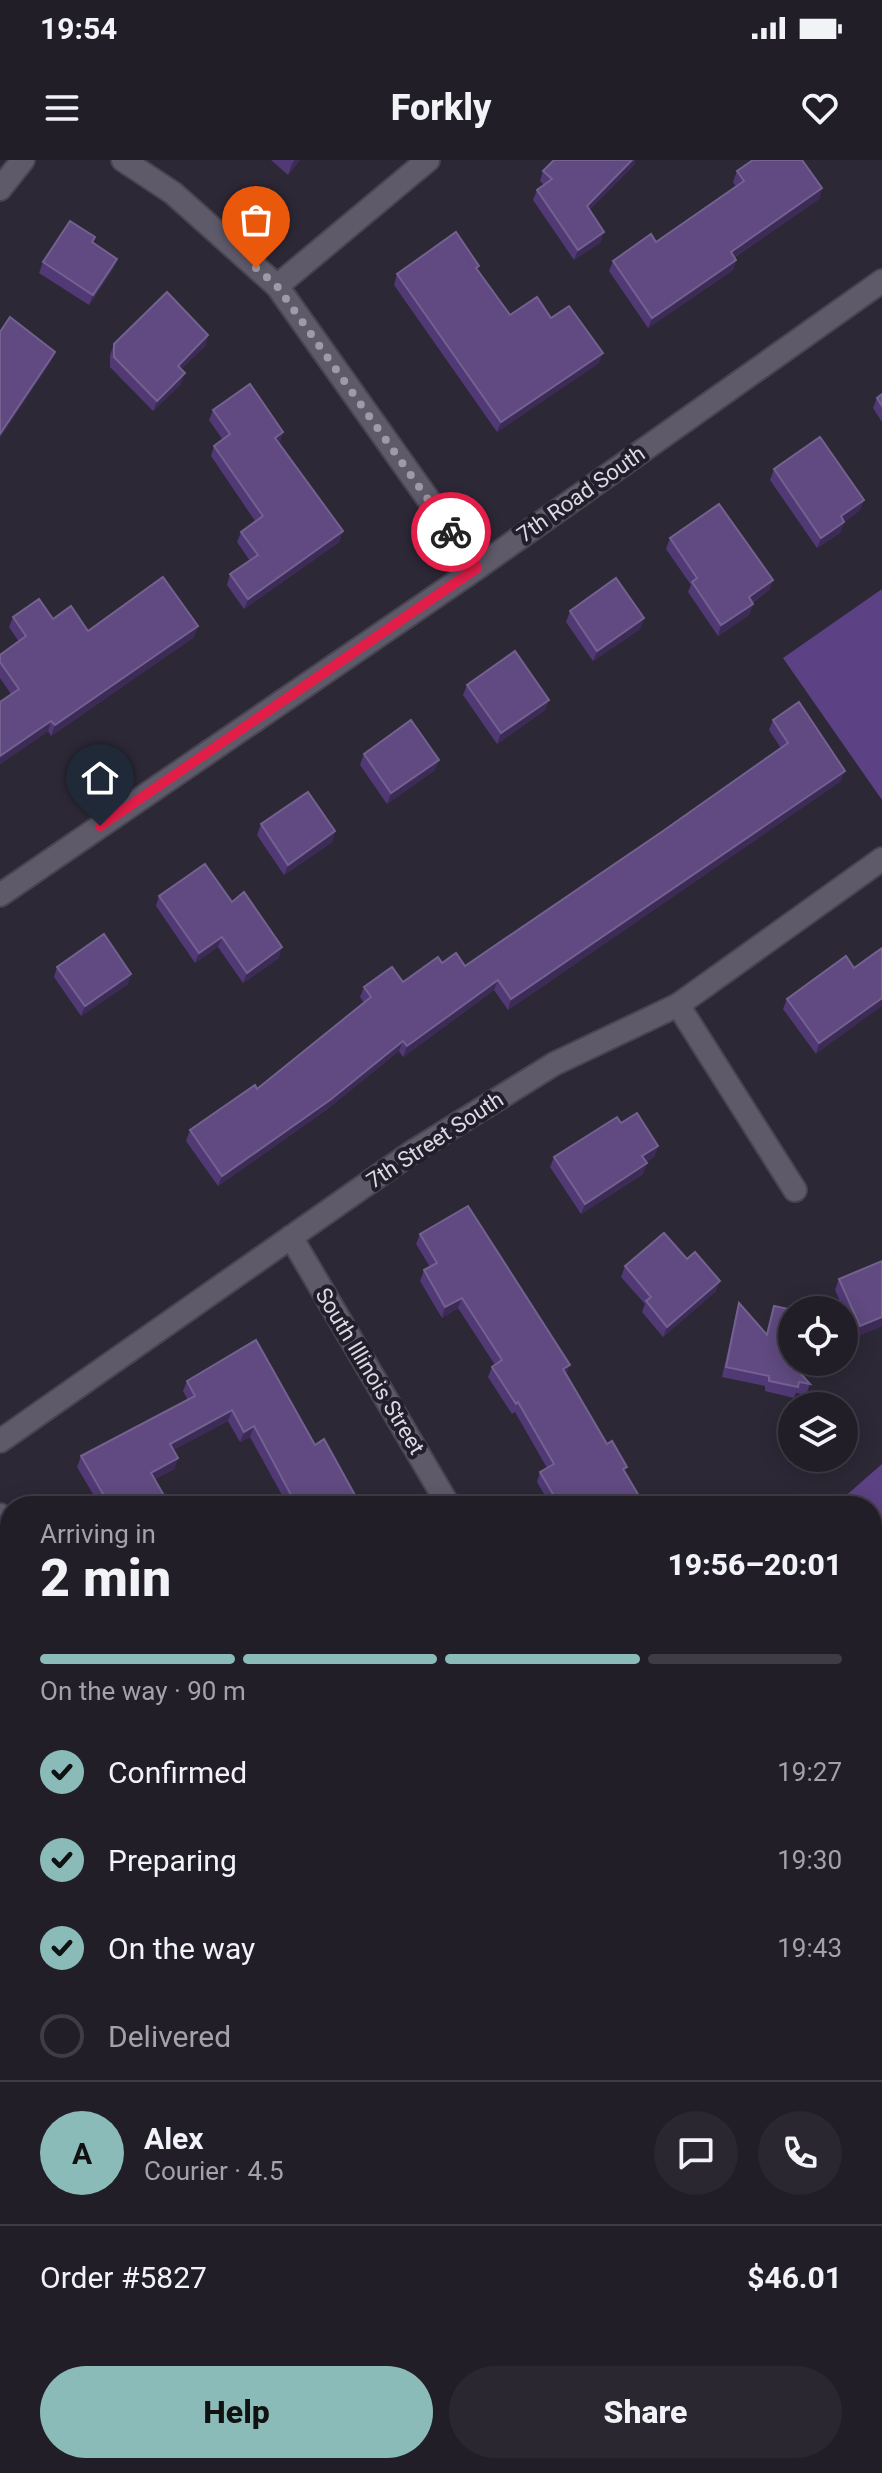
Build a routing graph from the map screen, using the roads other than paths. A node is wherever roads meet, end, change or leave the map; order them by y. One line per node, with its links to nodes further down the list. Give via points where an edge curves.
1 (23, 160): 4 (street)
2 (123, 160): 6 (street, via 173,193)
3 (428, 160): 6 (street)
4 (0, 189)
5 (882, 281): 7 (street, 7th Road South)
6 (277, 286): 7 (street)
7 (477, 568): 9 (street, 7th Road South)
8 (882, 859): 10 (street, 7th Street South)
9 (0, 895)
10 (678, 1005): 11 (street); 12 (street, 7th Street South, via 554,1064 414,1151)
11 (795, 1190)
12 (291, 1237): 13 (street, 7th Street South); 14 (street, South Illinois Street)
13 (0, 1441)
14 (443, 1496)

